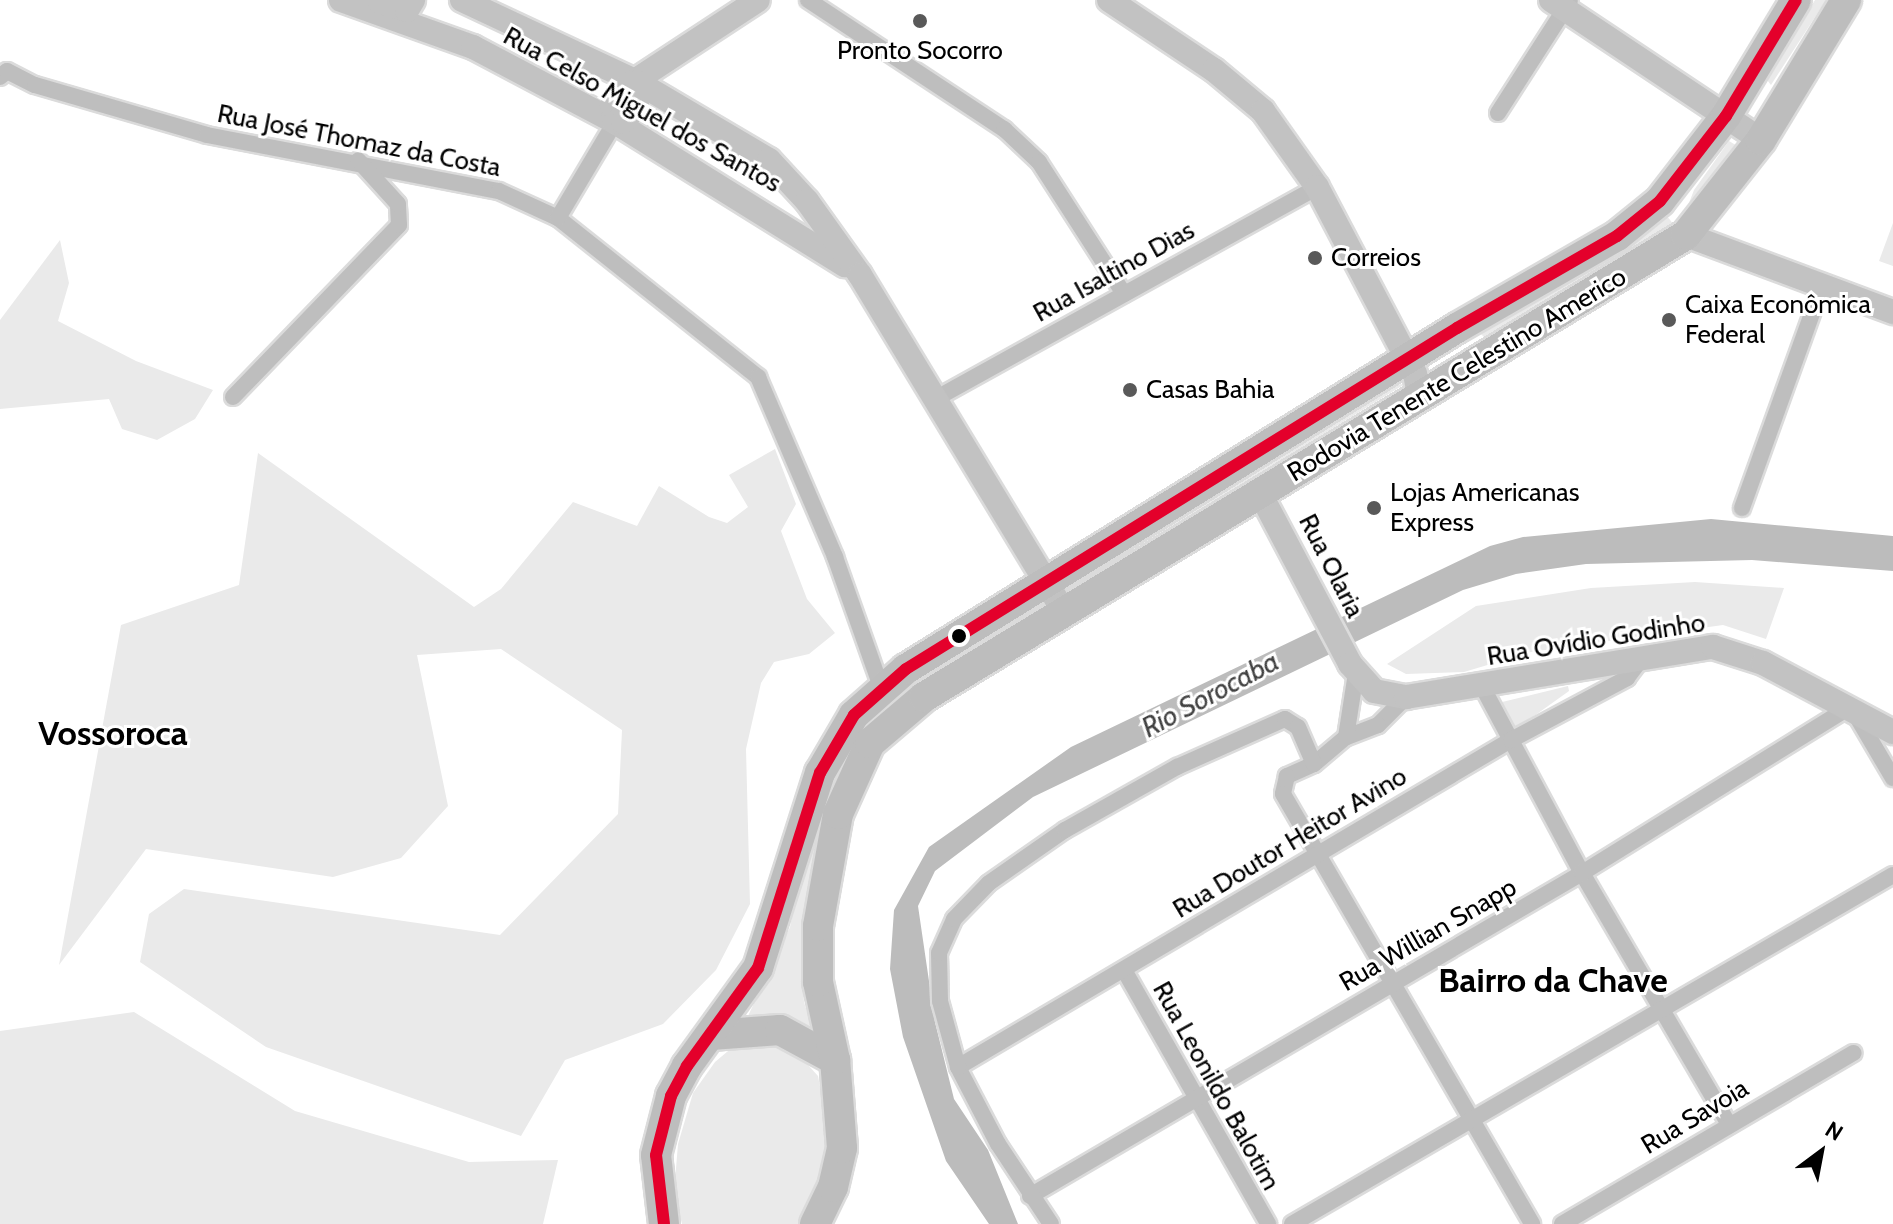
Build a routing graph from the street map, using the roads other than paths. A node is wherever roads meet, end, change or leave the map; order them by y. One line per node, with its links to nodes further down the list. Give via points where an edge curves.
1 (341, 0): 9 (main road, Rua Celso Miguel dos Santos)
2 (462, 0): 11 (main road, Rua Celso Miguel dos Santos)
3 (758, 0): 11 (main road)
4 (808, 0): 23 (street, via 1004,129 1039,162)
5 (1109, 0): 18 (main road, via 1214,70 1263,111)
6 (1796, 0): 13 (highway, Rodovia Tenente Celestino Americo)
7 (1846, 0): 15 (highway)
8 (1562, 3): 12 (street); 13 (main road)
9 (392, 5): 14 (main road, Rua Celso Miguel dos Santos)
10 (2, 71): 16 (street, Rua José Thomaz da Costa, via 207,135)
11 (637, 82): 14 (main road, via 617,96); 21 (main road, Rua Celso Miguel dos Santos, via 769,160 807,201)
12 (1498, 113)
13 (1726, 116): 15 (main road); 17 (highway, Rodovia Tenente Celestino Americo)
14 (615, 122): 19 (street); 21 (main road, Rua Celso Miguel dos Santos, via 785,223)
15 (1761, 140): 20 (highway)
16 (358, 160): 19 (street, Rua José Thomaz da Costa, via 499,191); 27 (street, via 398,204 399,225)
17 (1679, 177): 20 (highway); 25 (highway, Rodovia Tenente Celestino Americo, via 1660,201 1617,236)
18 (1317, 187): 23 (street, Rua Isaltino Dias); 25 (main road)
19 (558, 218): 36 (street, Rua José Thomaz da Costa, via 758,377 835,557)
20 (1686, 235): 22 (main road); 26 (highway, Rodovia Tenente Celestino Americo)
21 (860, 275): 28 (main road, Rua Celso Miguel dos Santos)
22 (1822, 286): 24 (main road); 30 (street)
23 (1124, 294): 28 (street, Rua Isaltino Dias)
24 (1893, 312)
25 (1408, 361): 26 (main road); 31 (highway, Rodovia Tenente Celestino Americo)
26 (1419, 394): 29 (highway, Rodovia Tenente Celestino Americo)
27 (233, 397)
28 (935, 399): 31 (main road, Rua Celso Miguel dos Santos)
29 (1261, 495): 32 (highway, Rodovia Tenente Celestino Americo); 34 (main road, Rua Olaria)
30 (1742, 508)
31 (1046, 582): 32 (main road, Rua Celso Miguel dos Santos); 36 (highway)
32 (1064, 612): 52 (highway, via 924,697 870,743 856,767 838,814 817,933 818,982)
33 (1642, 658): 35 (main road, Rua Ovídio Godinho); 38 (main road, Rua Ovídio Godinho, via 1713,647 1732,650); 41 (street, Rua Doutor Heitor Avino, via 1627,678)
34 (1353, 669): 37 (main road, Rua Ovídio Godinho, via 1374,691); 40 (street)
35 (1482, 686): 37 (main road, Rua Ovídio Godinho); 41 (street)
36 (881, 687): 50 (highway, via 854,715 820,773 758,968)
37 (1406, 697): 40 (street, via 1378,725)
38 (1852, 713): 39 (main road, Rua Ovídio Godinho); 43 (street); 45 (street, Rua Willian Snapp)
39 (1893, 732)
40 (1346, 737): 42 (street)
41 (1511, 740): 44 (street, Rua Doutor Heitor Avino); 45 (street)
42 (1314, 764): 44 (street, via 1282,783); 53 (street, via 1298,727 1285,719 1177,767 1065,830 989,883 954,919 939,953 940,1001)
43 (1893, 778)
44 (1316, 856): 47 (street, Rua Doutor Heitor Avino); 48 (street)
45 (1582, 873): 48 (street, Rua Willian Snapp); 49 (street)
46 (1893, 875): 49 (street)
47 (1124, 970): 53 (street, Rua Doutor Heitor Avino); 54 (street, Rua Leonildo Balotim)
48 (1391, 985): 54 (street, Rua Willian Snapp); 55 (street)
49 (1662, 1009): 55 (street); 56 (street)
50 (711, 1035): 52 (highway, via 780,1030); 58 (highway, via 687,1066 662,1125 656,1155)
51 (1853, 1053): 56 (street, Rua Savoia)
52 (835, 1060): 59 (highway, via 842,1148 833,1187)
53 (958, 1067): 57 (street)
54 (1198, 1098): 57 (street, Rua Willian Snapp); 61 (street, Rua Leonildo Balotim)
55 (1470, 1120): 62 (street); 63 (street)
56 (1729, 1125): 64 (street, Rua Savoia)
57 (1030, 1196): 60 (street)
58 (664, 1224)
59 (815, 1224)
60 (1051, 1224)
61 (1268, 1224)
62 (1292, 1224)
63 (1532, 1224)
64 (1562, 1224)

